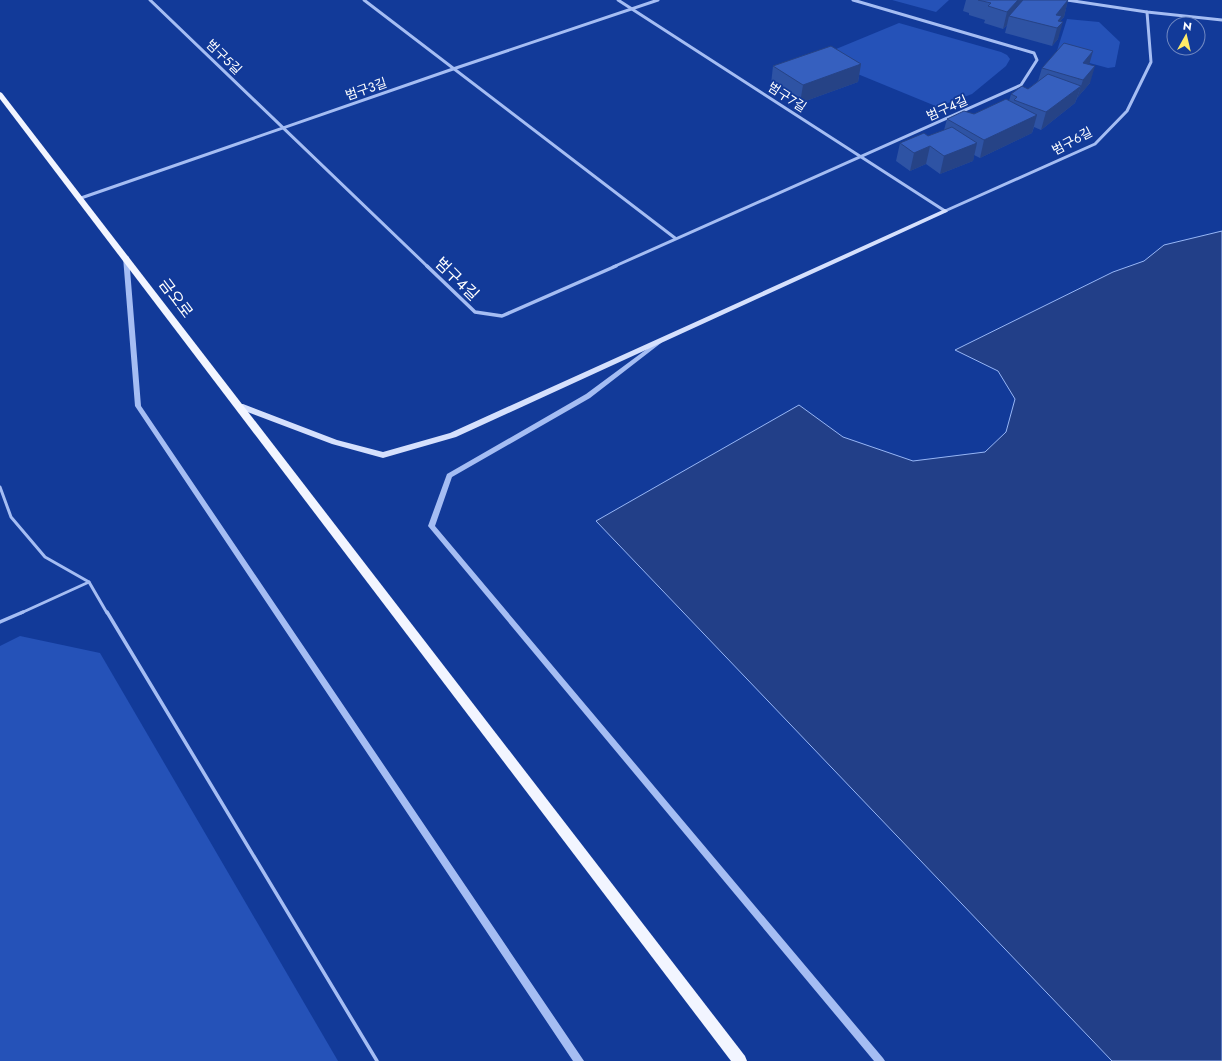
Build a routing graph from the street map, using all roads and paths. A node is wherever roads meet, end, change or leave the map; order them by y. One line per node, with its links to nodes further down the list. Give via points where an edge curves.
1 (150, 0): 12 (street, 범구5길)
2 (364, 0): 10 (street)
3 (618, 0): 7 (street, 범구7길)
4 (658, 0): 7 (street, 범구3길)
5 (853, 0): 13 (street, 범구4길, via 1034,53 1037,60 1021,85)
6 (1067, 0): 8 (street)
7 (633, 10): 10 (street, 범구3길); 13 (street, 범구7길)
8 (1146, 12): 9 (street); 15 (street, 범구6길, via 1151,62 1127,111 1096,144)
9 (1222, 20)
10 (453, 69): 12 (street, 범구3길); 16 (street)
11 (0, 94): 14 (main road, 금오로)
12 (283, 128): 14 (street, 범구3길); 16 (street, 범구4길, via 475,312 502,316)
13 (862, 157): 15 (street, 범구7길); 16 (street, 범구4길)
14 (81, 198): 17 (main road, 금오로)
15 (946, 211): 18 (main road)
16 (675, 238)
17 (126, 256): 19 (main road, 금오로); 24 (street, via 138,406)
18 (663, 339): 19 (main road, via 453,435 383,455 334,442); 26 (street, via 588,396 449,476 431,526)
19 (240, 406): 25 (main road, 금오로)
20 (0, 487): 21 (lane, via 11,517 45,557)
21 (89, 582): 22 (lane); 23 (lane)
22 (0, 622)
23 (378, 1061)
24 (579, 1061)
25 (740, 1061)
26 (880, 1061)

